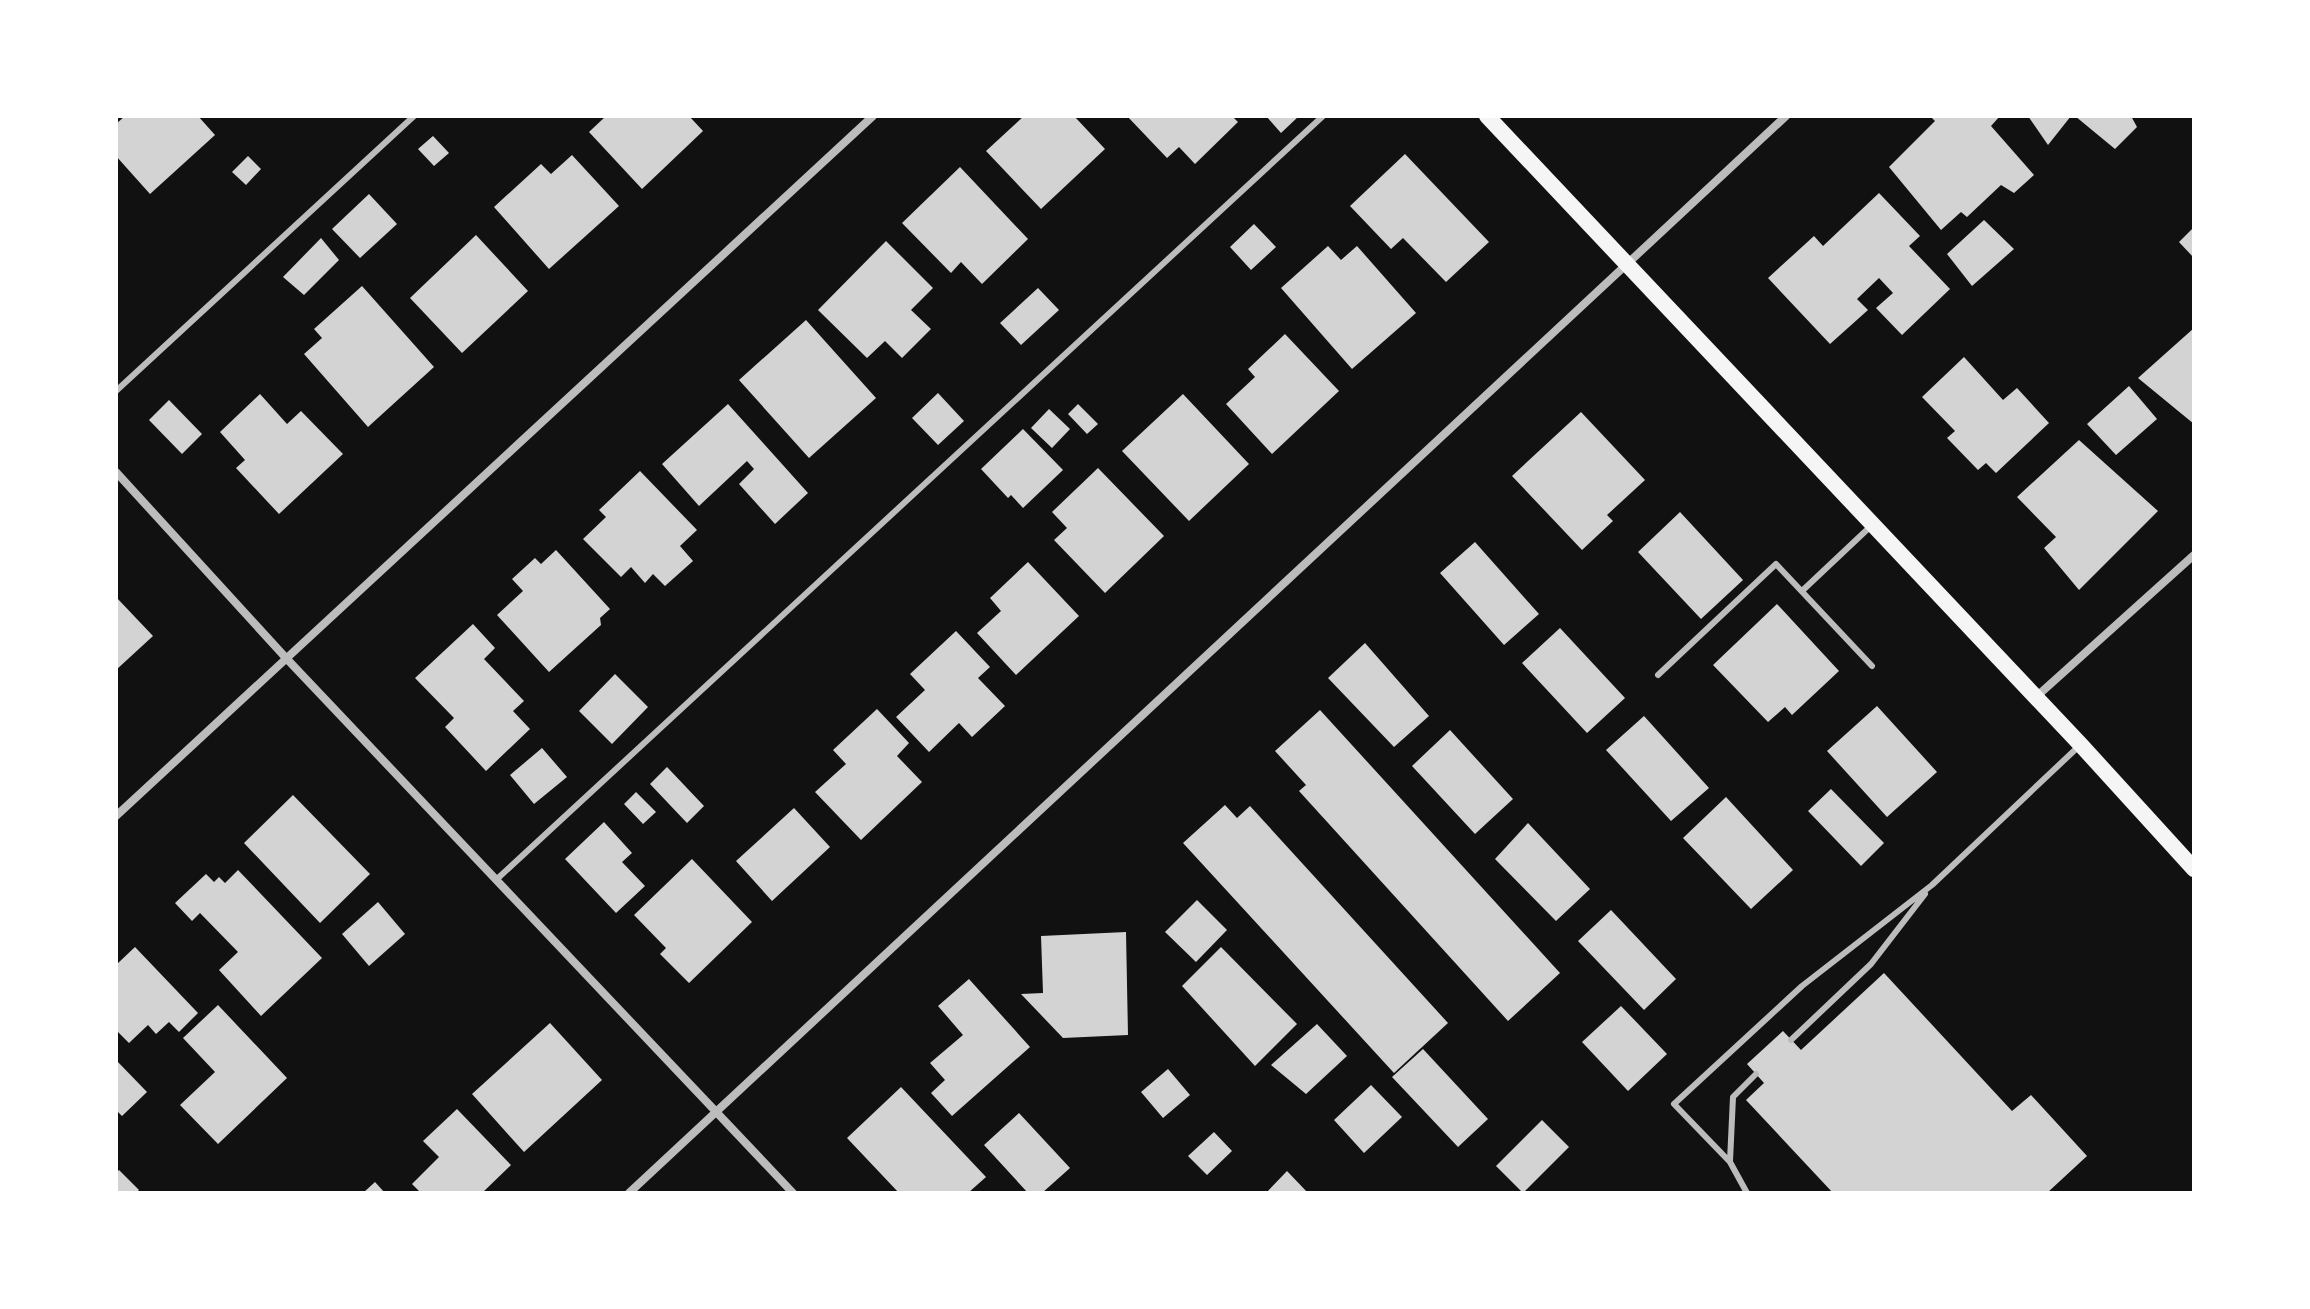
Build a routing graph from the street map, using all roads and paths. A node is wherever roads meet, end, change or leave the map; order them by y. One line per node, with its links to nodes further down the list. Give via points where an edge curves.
1 (414, 116): 7 (lane)
2 (873, 116): 12 (street)
3 (1323, 116): 19 (lane)
4 (1487, 116): 6 (main road)
5 (1786, 116): 6 (street)
6 (1627, 263): 9 (main road); 23 (street)
7 (116, 391)
8 (116, 472): 12 (street)
9 (1873, 525): 11 (lane); 15 (main road)
10 (2194, 555): 15 (street)
11 (1802, 591): 13 (lane); 14 (lane, via 1776,564)
12 (286, 658): 17 (street); 19 (street)
13 (1872, 666)
14 (1658, 675)
15 (2036, 698): 16 (main road)
16 (2081, 745): 18 (main road); 20 (lane)
17 (116, 816)
18 (2192, 864)
19 (497, 879): 23 (street)
20 (1932, 885): 21 (lane, via 1871,964); 24 (lane, via 1802,986 1674,1104)
21 (1791, 1040)
22 (1756, 1074): 24 (lane, via 1733,1097)
23 (716, 1111): 26 (street); 27 (street)
24 (1730, 1162): 25 (lane)
25 (1744, 1191)
26 (629, 1193)
27 (793, 1193)

